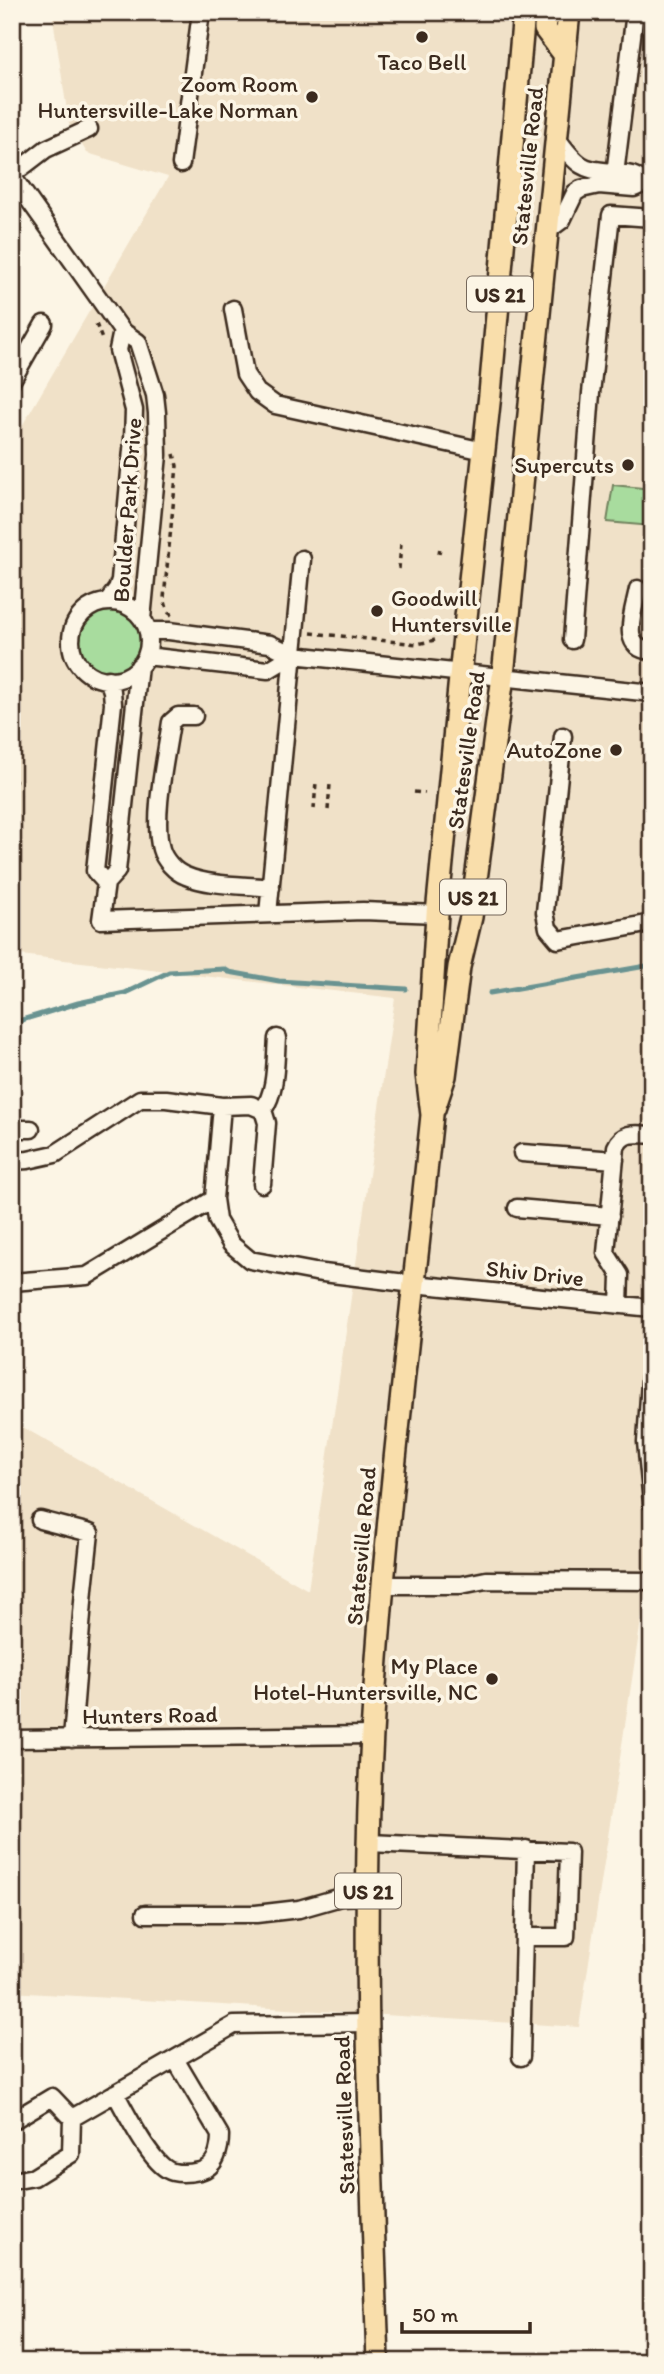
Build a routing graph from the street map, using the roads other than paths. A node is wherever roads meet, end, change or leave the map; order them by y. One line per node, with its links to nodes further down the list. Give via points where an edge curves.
1 (201, 12): 9 (street)
2 (524, 12): 19 (main road, Statesville Road / US 21)
3 (546, 12): 6 (main road, via 545,29)
4 (569, 12): 6 (main road, Statesville Road / US 21)
5 (635, 12): 10 (street)
6 (565, 54): 8 (main road, Statesville Road / US 21)
7 (89, 129): 11 (street, via 46,149)
8 (556, 137): 10 (street, via 586,169); 14 (main road, Statesville Road / US 21)
9 (181, 164)
10 (615, 174): 12 (street)
11 (12, 176): 17 (street, Boulder Park Drive)
12 (648, 183): 14 (street, via 634,188 599,185 581,189 575,192 562,220)
13 (652, 218): 24 (street, via 611,215 591,393)
14 (547, 231): 29 (main road, Statesville Road / US 21)
15 (233, 309): 19 (street, via 246,374 257,392 275,405)
16 (44, 324): 18 (street)
17 (122, 331): 22 (street, Boulder Park Drive, via 118,350 134,410 134,439 120,580); 23 (street, Boulder Park Drive, via 138,342 157,413)
18 (12, 380)
19 (484, 451): 28 (main road, Statesville Road / US 21)
20 (302, 559): 26 (street)
21 (638, 589): 25 (street, via 630,635 638,649)
22 (107, 602): 23 (street, via 126,606); 30 (street, via 78,617 71,636 77,662 85,671)
23 (145, 625): 26 (street, via 271,644); 27 (street, via 149,645)
24 (572, 640)
25 (652, 651)
26 (293, 655): 27 (street, via 268,670); 28 (street); 35 (street)
27 (143, 661): 30 (street, via 119,678); 34 (street, via 117,871)
28 (460, 671): 29 (street); 37 (main road, Statesville Road / US 21)
29 (503, 676): 31 (street); 42 (main road, Statesville Road / US 21, via 471,917 458,967 445,1076)
30 (108, 679): 34 (street, via 113,704 95,871)
31 (652, 693)
32 (194, 716): 35 (street, via 178,716 172,722 158,833 161,853 184,876)
33 (563, 736): 38 (street, via 545,912 548,928 558,940)
34 (106, 883): 36 (street, via 101,919)
35 (271, 887): 36 (street)
36 (268, 914): 37 (street)
37 (437, 914): 42 (main road, Statesville Road / US 21, via 427,1074)
38 (652, 923)
39 (277, 1038): 41 (street, via 273,1088)
40 (222, 1106): 41 (street, via 251,1105); 48 (street, via 140,1099 55,1154); 50 (street)
41 (263, 1110): 49 (street, via 267,1123)
42 (432, 1115): 54 (main road, Statesville Road / US 21)
43 (12, 1129): 44 (street)
44 (31, 1129)
45 (652, 1135): 47 (street, via 624,1136 616,1147)
46 (522, 1153): 47 (street)
47 (615, 1160): 52 (street)
48 (12, 1161)
49 (262, 1184)
50 (214, 1199): 53 (street, via 87,1276); 54 (street, Shiv Drive, via 216,1220 231,1244 250,1260)
51 (517, 1208): 52 (street)
52 (610, 1216): 55 (street, via 606,1253 620,1275)
53 (12, 1282)
54 (414, 1284): 55 (street, Shiv Drive); 61 (main road, Statesville Road / US 21)
55 (619, 1305): 56 (street, Shiv Drive)
56 (652, 1308)
57 (652, 1352): 58 (street, via 646,1442)
58 (652, 1503)
59 (40, 1520): 64 (street, via 90,1533)
60 (652, 1581): 61 (street)
61 (384, 1585): 62 (main road, Statesville Road / US 21)
62 (372, 1735): 64 (street, Hunters Road); 65 (main road, Statesville Road / US 21)
63 (12, 1739): 64 (street, Hunters Road)
64 (72, 1739)
65 (369, 1843): 66 (street); 67 (main road, Statesville Road / US 21)
66 (526, 1849): 69 (street); 69 (street, via 569,1852 566,1937)
67 (368, 1896): 68 (street, via 256,1914); 70 (main road, Statesville Road / US 21)
68 (145, 1914)
69 (525, 1937): 71 (street)
70 (368, 2023): 72 (street, via 234,2025); 77 (main road, Statesville Road / US 21)
71 (522, 2057)
72 (175, 2059): 73 (street); 73 (street, via 220,2135 220,2149 205,2170 170,2172 154,2159)
73 (115, 2093): 74 (street)
74 (72, 2118): 75 (street, via 52,2097); 76 (street, via 71,2154 34,2177)
75 (12, 2121)
76 (12, 2181)
77 (378, 2362)

